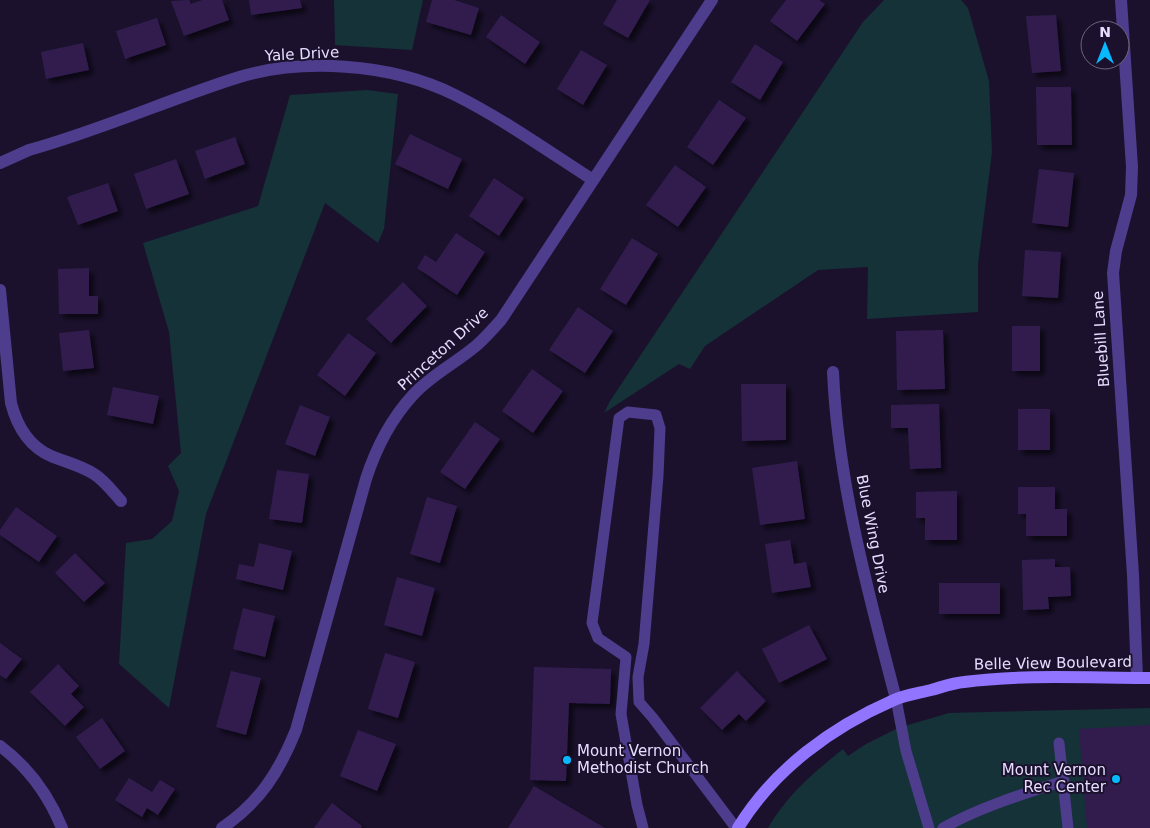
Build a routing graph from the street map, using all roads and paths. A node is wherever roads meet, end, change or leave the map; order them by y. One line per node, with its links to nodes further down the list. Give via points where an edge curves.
1 (712, 0): 4 (street, Princeton Drive)
2 (1121, 0): 8 (street, Bluebill Lane, via 1132,167 1130,195 1113,273 1133,575)
3 (0, 162): 4 (street, Yale Drive, via 234,79 282,69 330,66 394,74 454,94)
4 (593, 180): 14 (street, Princeton Drive, via 501,320 477,345 414,394 381,440 366,479 286,756 253,803)
5 (0, 290): 7 (street, via 11,403 20,428 35,446 50,456 95,474)
6 (833, 372): 9 (street, Blue Wing Drive, via 842,458 860,563)
7 (121, 501)
8 (1144, 678): 9 (main road, Belle View Boulevard, via 1013,678 963,682)
9 (896, 699): 16 (main road, Belle View Boulevard, via 843,726 802,755 763,794); 17 (lane, via 906,751)
10 (1060, 743): 12 (lane)
11 (0, 746): 13 (street, via 33,777 57,814)
12 (1064, 782): 18 (lane, via 1009,799); 19 (lane)
13 (62, 828)
14 (222, 828)
15 (643, 828): 16 (lane, via 621,714 626,657 598,638 592,623 619,418 628,412 656,416 660,428 644,644 638,677 639,702)
16 (737, 828)
17 (929, 828)
18 (943, 828)
19 (1068, 828)

